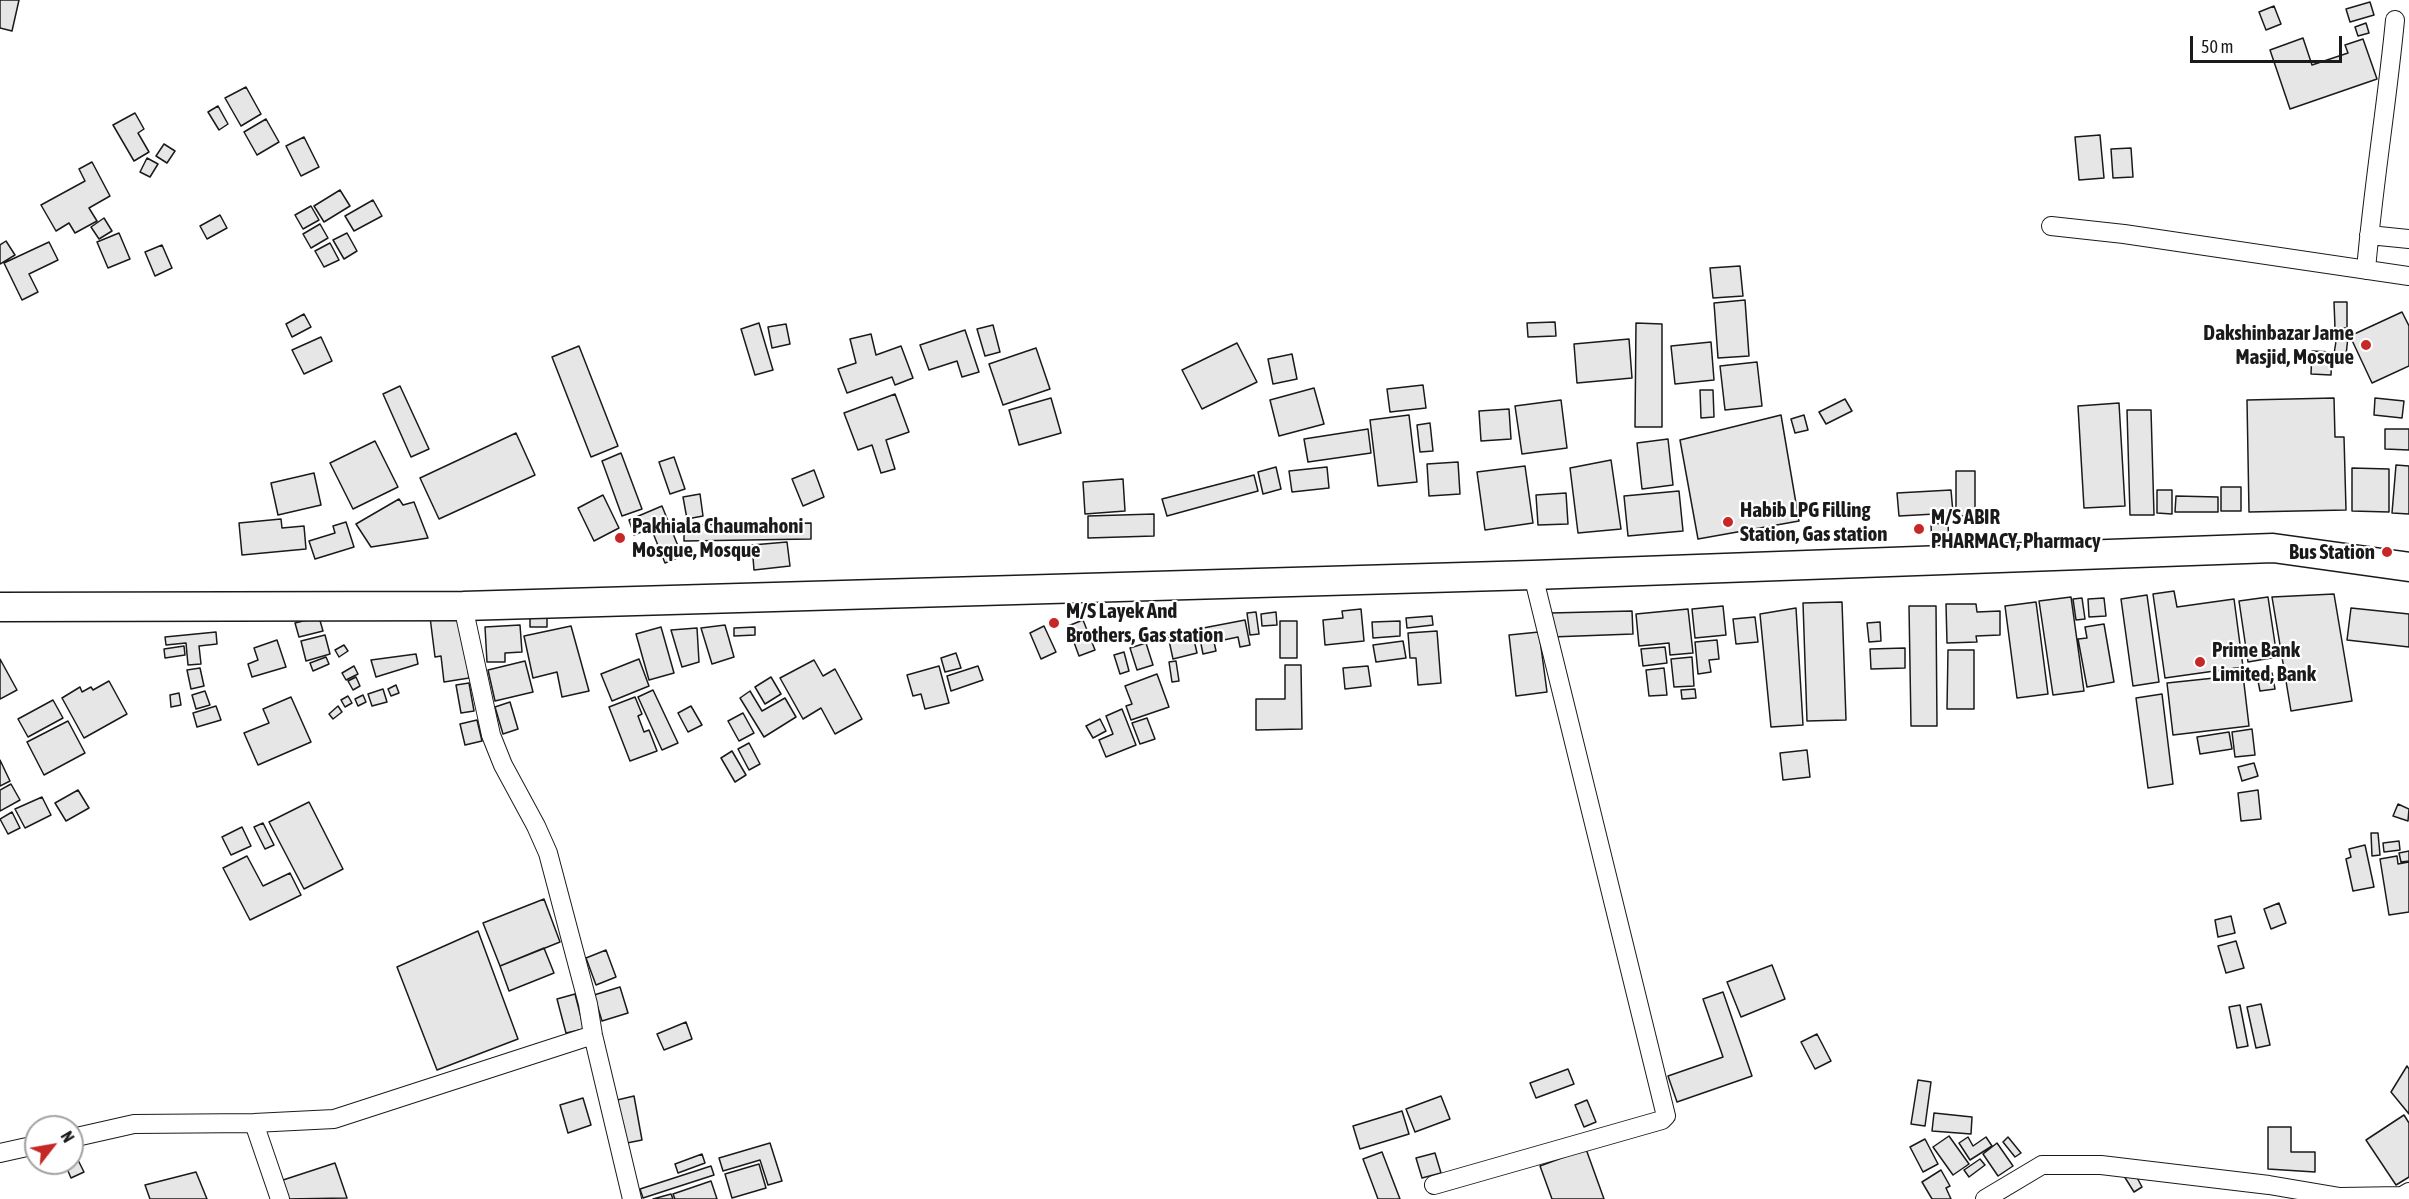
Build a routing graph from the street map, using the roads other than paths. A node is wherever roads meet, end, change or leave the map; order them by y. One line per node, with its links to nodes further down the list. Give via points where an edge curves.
1 (2396, 20): 3 (street)
2 (2050, 226): 5 (street)
3 (2369, 236): 4 (street); 5 (street)
4 (2409, 239)
5 (2366, 270): 6 (street)
6 (2409, 276)
7 (2409, 567): 8 (main road, via 2273,548)
8 (1533, 575): 9 (main road); 16 (street, via 1666,1116)
9 (463, 606): 10 (main road); 11 (street, via 491,735 548,854)
10 (0, 607)
11 (593, 1035): 12 (street, via 334,1119); 19 (street)
12 (254, 1123): 13 (street, via 134,1125); 18 (street)
13 (84, 1135)
14 (24, 1148): 15 (street)
15 (0, 1153)
16 (1434, 1185)
17 (2409, 1192): 20 (street, via 2402,1196 2340,1197 2112,1167 2042,1165)
18 (280, 1199)
19 (632, 1199)
20 (1985, 1199)

